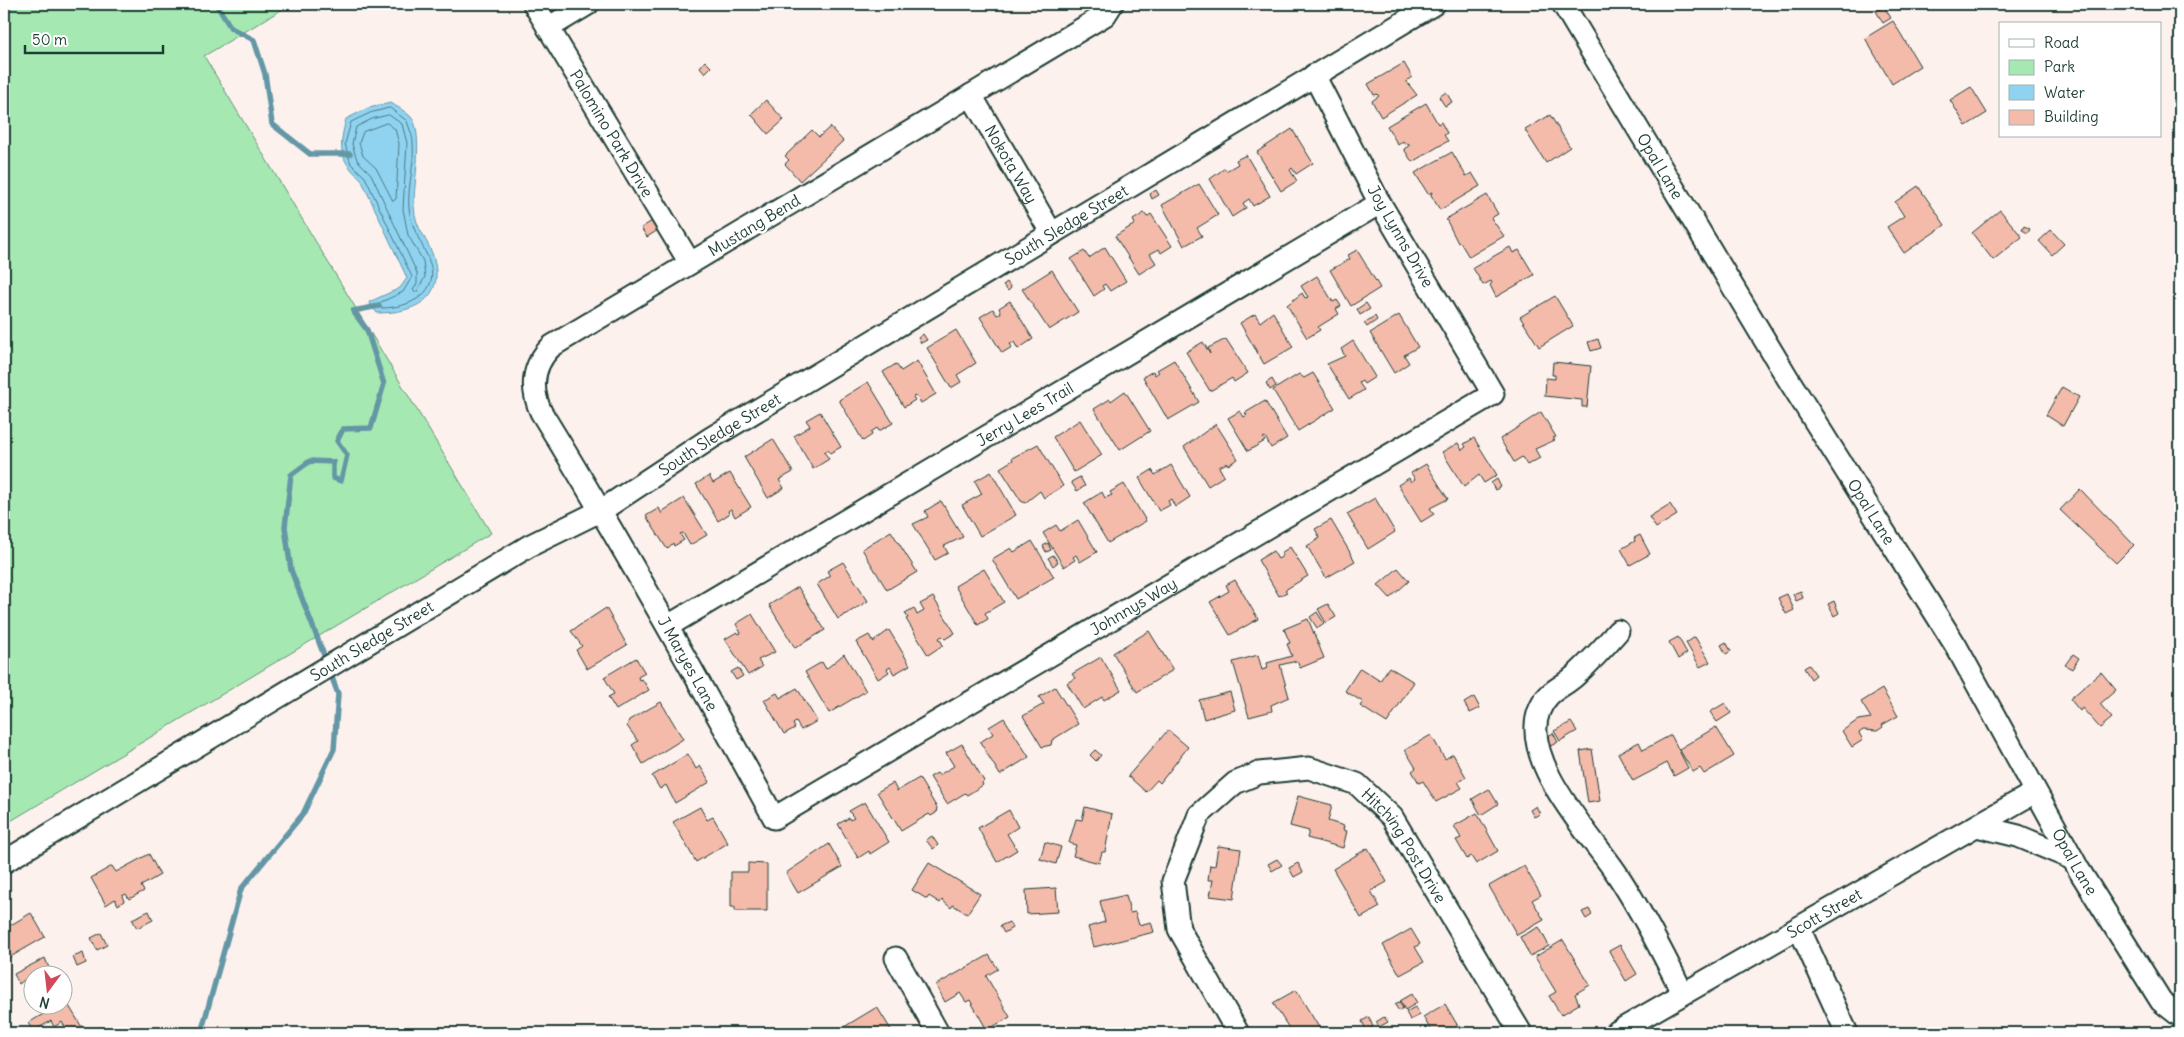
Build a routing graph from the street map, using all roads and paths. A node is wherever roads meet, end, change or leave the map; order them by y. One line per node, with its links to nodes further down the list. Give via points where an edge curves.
1 (534, 4): 6 (street, Palomino Park Drive)
2 (588, 4): 6 (street)
3 (1112, 4): 8 (street, Mustang Bend, via 1105,15)
4 (1434, 4): 7 (street, South Sledge Street)
5 (1570, 6): 16 (street, Opal Lane, via 1787,377 1956,646)
6 (548, 28): 11 (street, Palomino Park Drive)
7 (1314, 76): 9 (street, Joy Lynns Drive); 10 (street, South Sledge Street)
8 (971, 95): 10 (street, Nokota Way); 11 (street, Mustang Bend)
9 (1380, 203): 12 (street, Joy Lynns Drive); 14 (street, Jerry Lees Trail)
10 (1052, 234): 13 (street, South Sledge Street, via 712,438)
11 (690, 264): 13 (street, Mustang Bend, via 552,346 538,363 534,397)
12 (1493, 394): 17 (street, Johnnys Way)
13 (602, 510): 14 (street, J Maryes Lane); 20 (street, South Sledge Street, via 529,546)
14 (668, 626): 17 (street, J Maryes Lane)
15 (1618, 631): 23 (street, via 1574,677 1547,695 1536,722 1537,741 1552,780 1617,874)
16 (2035, 792): 18 (street, Scott Street); 19 (street, Opal Lane)
17 (774, 818)
18 (1977, 826): 19 (street, via 2018,836); 21 (street, Scott Street)
19 (2073, 860): 24 (street, Opal Lane, via 2161,1001)
20 (4, 862)
21 (1799, 928): 23 (street, Scott Street); 29 (street)
22 (896, 958): 25 (street)
23 (1683, 994): 28 (street, Scott Street)
24 (2180, 1016)
25 (938, 1033)
26 (1238, 1033): 27 (street, Hitching Post Drive, via 1179,929 1173,881 1199,815 1235,783 1259,773 1309,768 1357,784 1392,818)
27 (1521, 1033)
28 (1615, 1033)
29 (1847, 1033)

